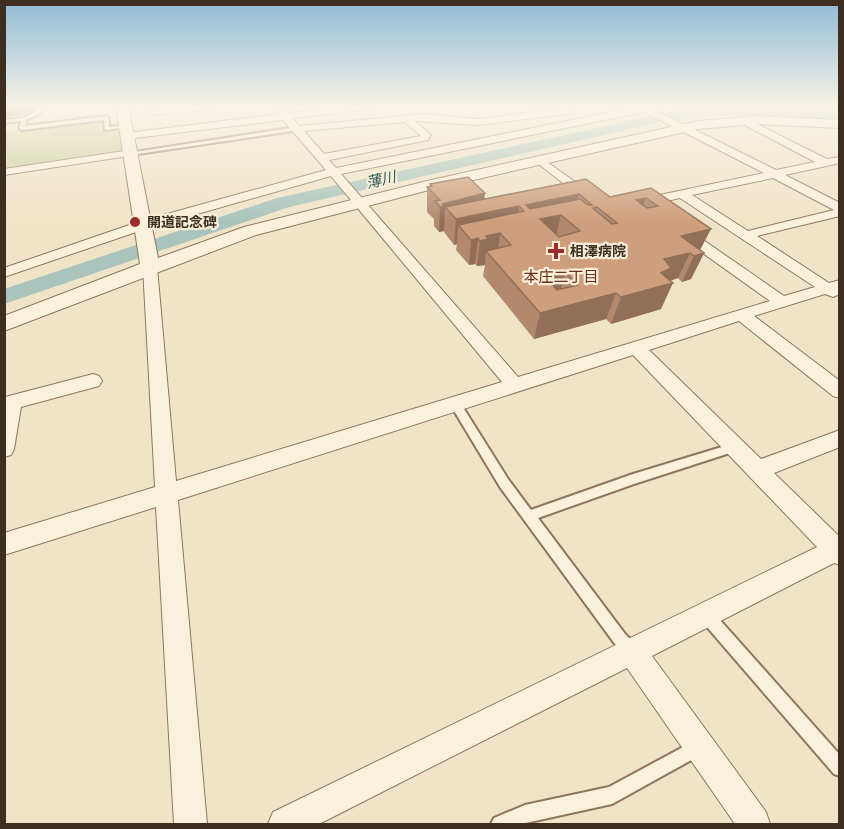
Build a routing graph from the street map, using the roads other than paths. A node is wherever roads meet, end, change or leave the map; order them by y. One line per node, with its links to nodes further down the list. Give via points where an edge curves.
1 (129, 145): 9 (street)
2 (188, 145): 9 (lane)
3 (310, 145): 10 (street)
4 (390, 145): 10 (street)
5 (469, 145): 15 (street)
6 (604, 145): 11 (street)
7 (718, 145): 16 (street)
8 (790, 145): 13 (street)
9 (130, 153): 14 (street); 23 (street)
10 (321, 158): 15 (street)
11 (540, 160): 18 (street); 19 (street)
12 (840, 160): 13 (street)
13 (826, 163): 16 (street)
14 (4, 172)
15 (334, 173): 18 (street); 23 (street)
16 (774, 173): 17 (street); 22 (street)
17 (682, 194): 20 (street); 24 (street)
18 (357, 201): 25 (street); 33 (street)
19 (597, 203)
20 (642, 203): 21 (street); 28 (street)
21 (624, 207)
22 (840, 210): 24 (street)
23 (144, 226): 25 (street); 26 (street)
24 (746, 235): 27 (street)
25 (149, 265): 30 (street); 40 (street)
26 (6, 271)
27 (835, 289): 28 (street)
28 (782, 302): 29 (street)
29 (740, 315): 31 (street); 34 (street)
30 (4, 324)
31 (636, 346): 33 (street); 37 (street)
32 (93, 381): 38 (street, via 12,402)
33 (515, 385): 35 (street)
34 (840, 390)
35 (455, 404): 40 (street); 41 (lane)
36 (840, 438): 39 (street)
37 (735, 447): 39 (street); 41 (lane)
38 (4, 449)
39 (757, 470): 43 (street)
40 (166, 495): 42 (street); 48 (street)
41 (529, 516): 45 (lane)
42 (4, 544)
43 (838, 550): 44 (street)
44 (706, 615): 45 (street); 47 (lane)
45 (632, 652): 46 (street); 49 (street)
46 (700, 746): 50 (lane, via 612,795 525,814); 51 (street)
47 (840, 768)
48 (189, 825)
49 (285, 825)
50 (500, 825)
51 (754, 825)

